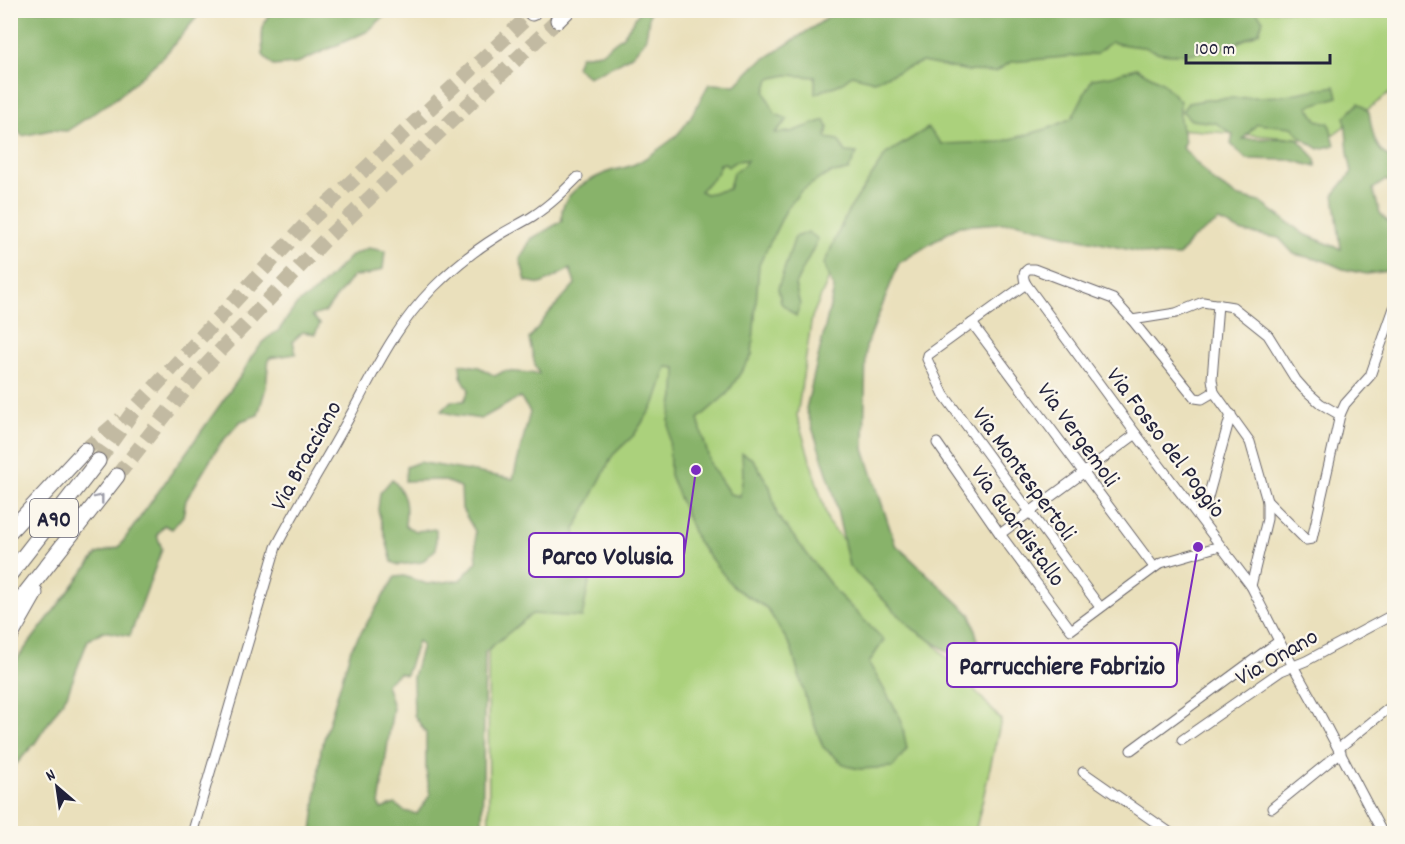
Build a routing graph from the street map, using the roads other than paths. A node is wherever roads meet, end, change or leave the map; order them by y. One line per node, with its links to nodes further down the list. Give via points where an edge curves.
1 (578, 177): 39 (street, Via Bracciano, via 542,209 471,255 435,286 408,316 379,359 276,548)
2 (1026, 284): 5 (street, via 1026,270 1034,269 1113,299); 6 (street); 10 (street, Via Fosso del Poggio)
3 (1218, 304): 5 (street, via 1203,302 1176,313); 7 (street); 9 (street, via 1233,307 1267,333 1296,380 1321,404)
4 (1395, 308): 9 (street, via 1370,376)
5 (1132, 320): 7 (street, via 1195,398 1202,399)
6 (972, 323): 14 (street, Via Vergemoli); 17 (street, Via Montespertoli, via 927,357 944,395)
7 (1214, 392): 8 (street)
8 (1231, 414): 16 (street, via 1251,446); 18 (street)
9 (1340, 415): 16 (street, via 1312,539 1306,540)
10 (1136, 434): 14 (street); 18 (street, Via Fosso del Poggio)
11 (937, 443): 20 (street, Via Guardistallo)
12 (85, 450): 19 (highway)
13 (98, 461): 24 (highway, A90)
14 (1083, 473): 17 (street); 23 (street, Via Vergemoli)
15 (117, 476): 22 (highway, A90, one-way to 15)
16 (1267, 501): 25 (street, via 1267,519)
17 (1030, 512): 20 (street); 26 (street, Via Montespertoli)
18 (1202, 519): 21 (street, Via Fosso del Poggio)
19 (10, 531)
20 (1000, 534): 26 (street, Via Guardistallo, via 1071,630)
21 (1220, 546): 23 (street); 25 (street, Via Fosso del Poggio)
22 (57, 552): 27 (highway, A90); 29 (highway)
23 (1154, 567): 26 (street)
24 (10, 574)
25 (1251, 586): 30 (street, Via Fosso del Poggio)
26 (1100, 607)
27 (10, 613)
28 (1395, 614): 31 (street, Via Onano)
29 (10, 637)
30 (1279, 641): 31 (street, Via Fosso del Poggio); 34 (street)
31 (1293, 666): 33 (street, Via Onano); 35 (street, Via Fosso del Poggio)
32 (1395, 704): 35 (street)
33 (1182, 740)
34 (1131, 750)
35 (1340, 750): 37 (street); 40 (street, Via Fosso del Poggio)
36 (1083, 772): 38 (street)
37 (1272, 808)
38 (1169, 832)
39 (192, 834)
40 (1383, 834)

